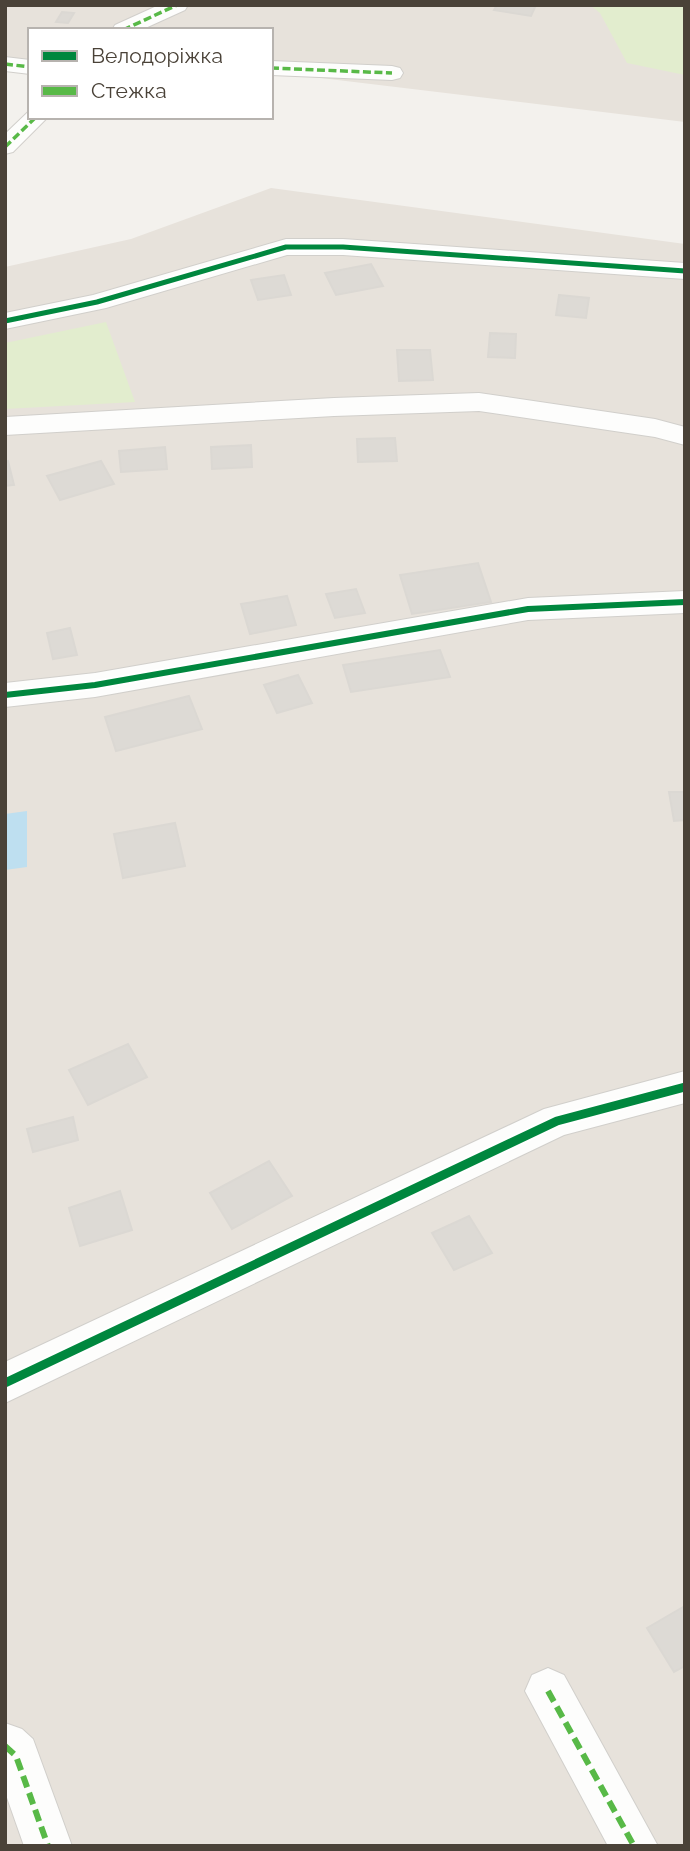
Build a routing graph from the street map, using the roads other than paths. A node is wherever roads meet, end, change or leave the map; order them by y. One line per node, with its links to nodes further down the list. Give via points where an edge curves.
1 (177, 5): 2 (street)
2 (126, 28)
3 (5, 64): 4 (street)
4 (28, 66)
5 (273, 68): 6 (street)
6 (392, 73)
7 (34, 119): 8 (street)
8 (5, 147)
9 (685, 271): 10 (street, via 286,247 97,302)
10 (5, 321)
11 (5, 426): 12 (street, via 479,402)
12 (685, 436)
13 (685, 602): 14 (street, via 528,608 95,685)
14 (5, 695)
15 (685, 1087): 16 (street, via 557,1121)
16 (5, 1383)
17 (548, 1691): 20 (street)
18 (5, 1746): 19 (street, via 16,1756)
19 (48, 1846)
20 (634, 1846)

